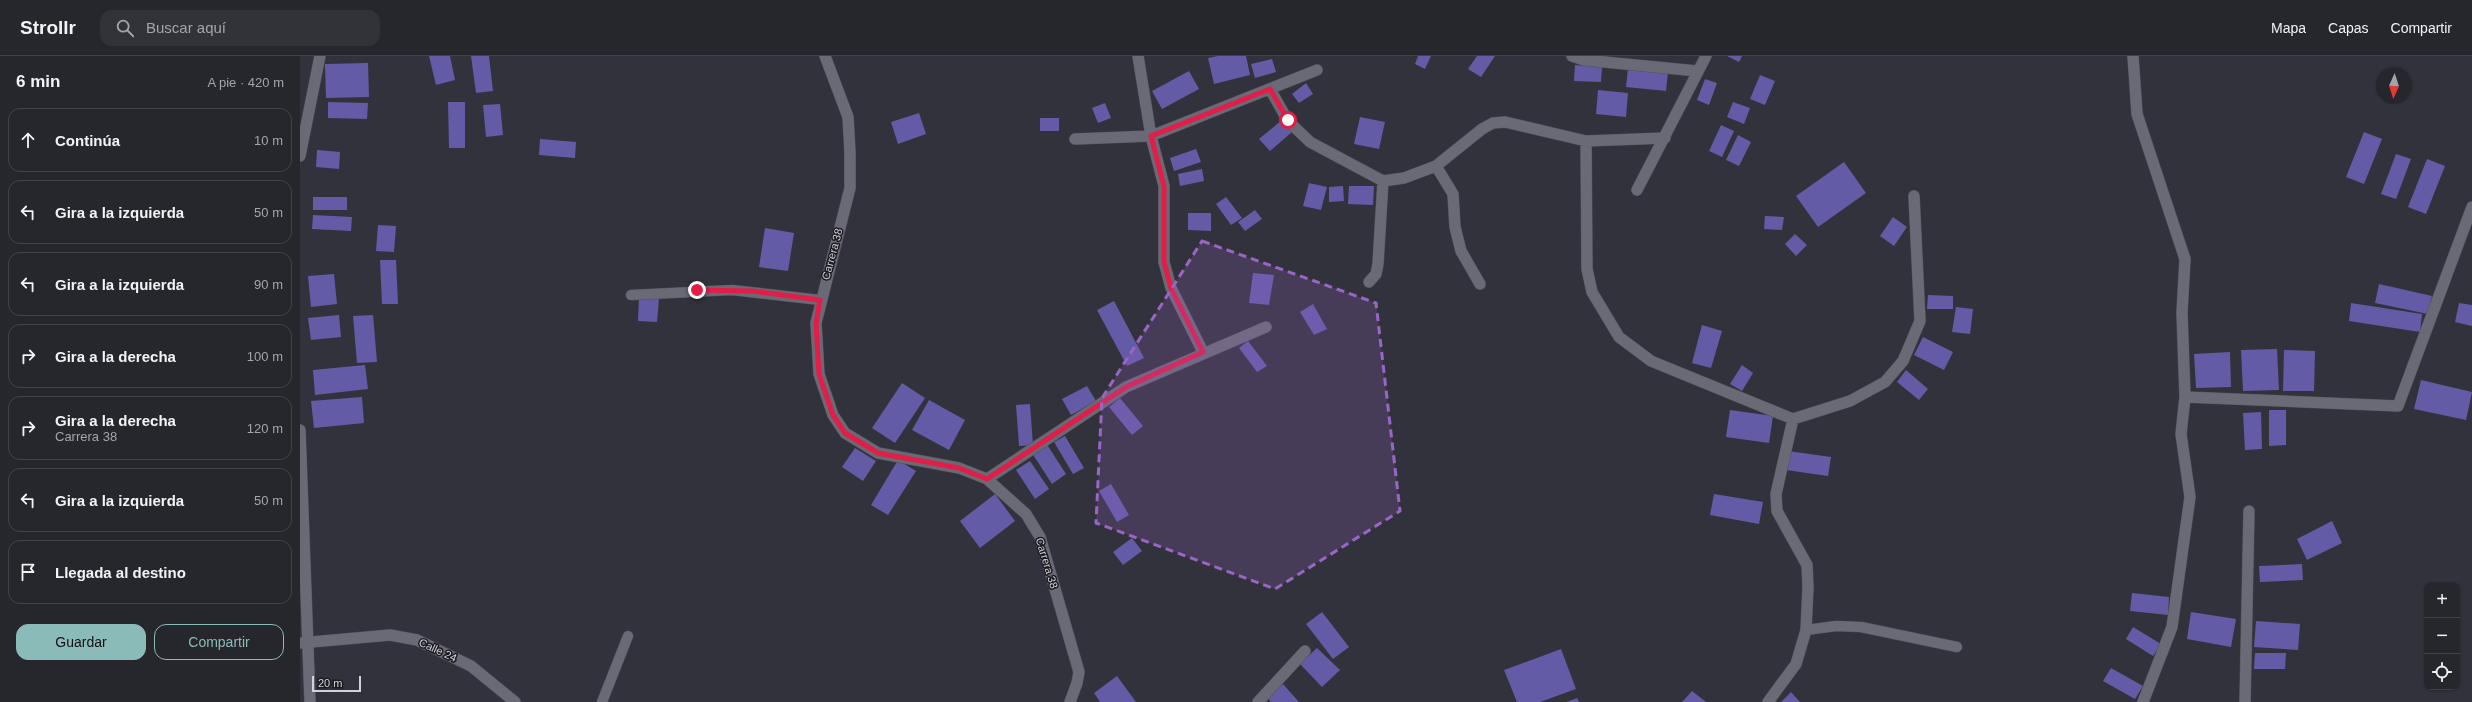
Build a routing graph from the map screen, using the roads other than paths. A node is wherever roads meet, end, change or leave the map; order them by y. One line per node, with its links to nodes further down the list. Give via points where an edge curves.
1 (320, 56): 14 (street)
2 (825, 56): 23 (street, Carrera 38, via 848,117 850,188)
3 (1138, 56): 10 (street)
4 (1572, 56): 8 (street, via 1584,60)
5 (1706, 56): 8 (street)
6 (2133, 56): 26 (street, via 2137,114 2185,259 2182,313)
7 (1317, 70): 9 (street)
8 (1697, 71): 11 (street)
9 (1270, 89): 10 (street); 16 (street, via 1288,120 1310,142)
10 (1151, 136): 12 (street); 25 (street, via 1164,186 1164,262 1171,288)
11 (1665, 138): 13 (street); 17 (street)
12 (1075, 139)
13 (1586, 140): 15 (street, via 1506,122 1493,123 1482,128); 27 (street, via 1587,269 1592,292 1619,337 1651,361)
14 (300, 156)
15 (1436, 166): 16 (street, via 1404,178); 21 (street, via 1453,194 1455,227 1461,250)
16 (1383, 182): 20 (street, via 1378,264 1376,274)
17 (1637, 190)
18 (1914, 196): 27 (street, via 1920,321 1903,362 1885,382 1850,401)
19 (2472, 207): 26 (street, via 2398,406)
20 (1369, 282)
21 (1480, 284)
22 (631, 295): 23 (lane, via 732,290)
23 (820, 300): 30 (street, Carrera 38, via 816,323 819,374 833,415 845,433 878,453 959,468)
24 (1266, 327): 25 (street)
25 (1203, 352): 30 (street, via 1126,387)
26 (2184, 397): 43 (street, via 2181,434 2190,497 2172,627)
27 (1793, 419): 32 (street, via 1776,494 1776,505 1784,526 1807,565)
28 (300, 430): 29 (street)
29 (301, 477): 34 (street)
30 (987, 479): 40 (street, Carrera 38, via 1026,514 1040,537 1079,672)
31 (2249, 511): 44 (street)
32 (1806, 630): 35 (lane, via 1836,626 1861,627); 42 (street, via 1796,664)
33 (628, 636): 39 (lane)
34 (303, 642): 37 (street); 38 (street, Calle 24, via 390,635 417,640 471,666)
35 (1957, 647)
36 (1306, 651): 41 (street)
37 (310, 702)
38 (514, 702)
39 (602, 702)
40 (1070, 702)
41 (1258, 702)
42 (1768, 702)
43 (2143, 702)
44 (2245, 702)

